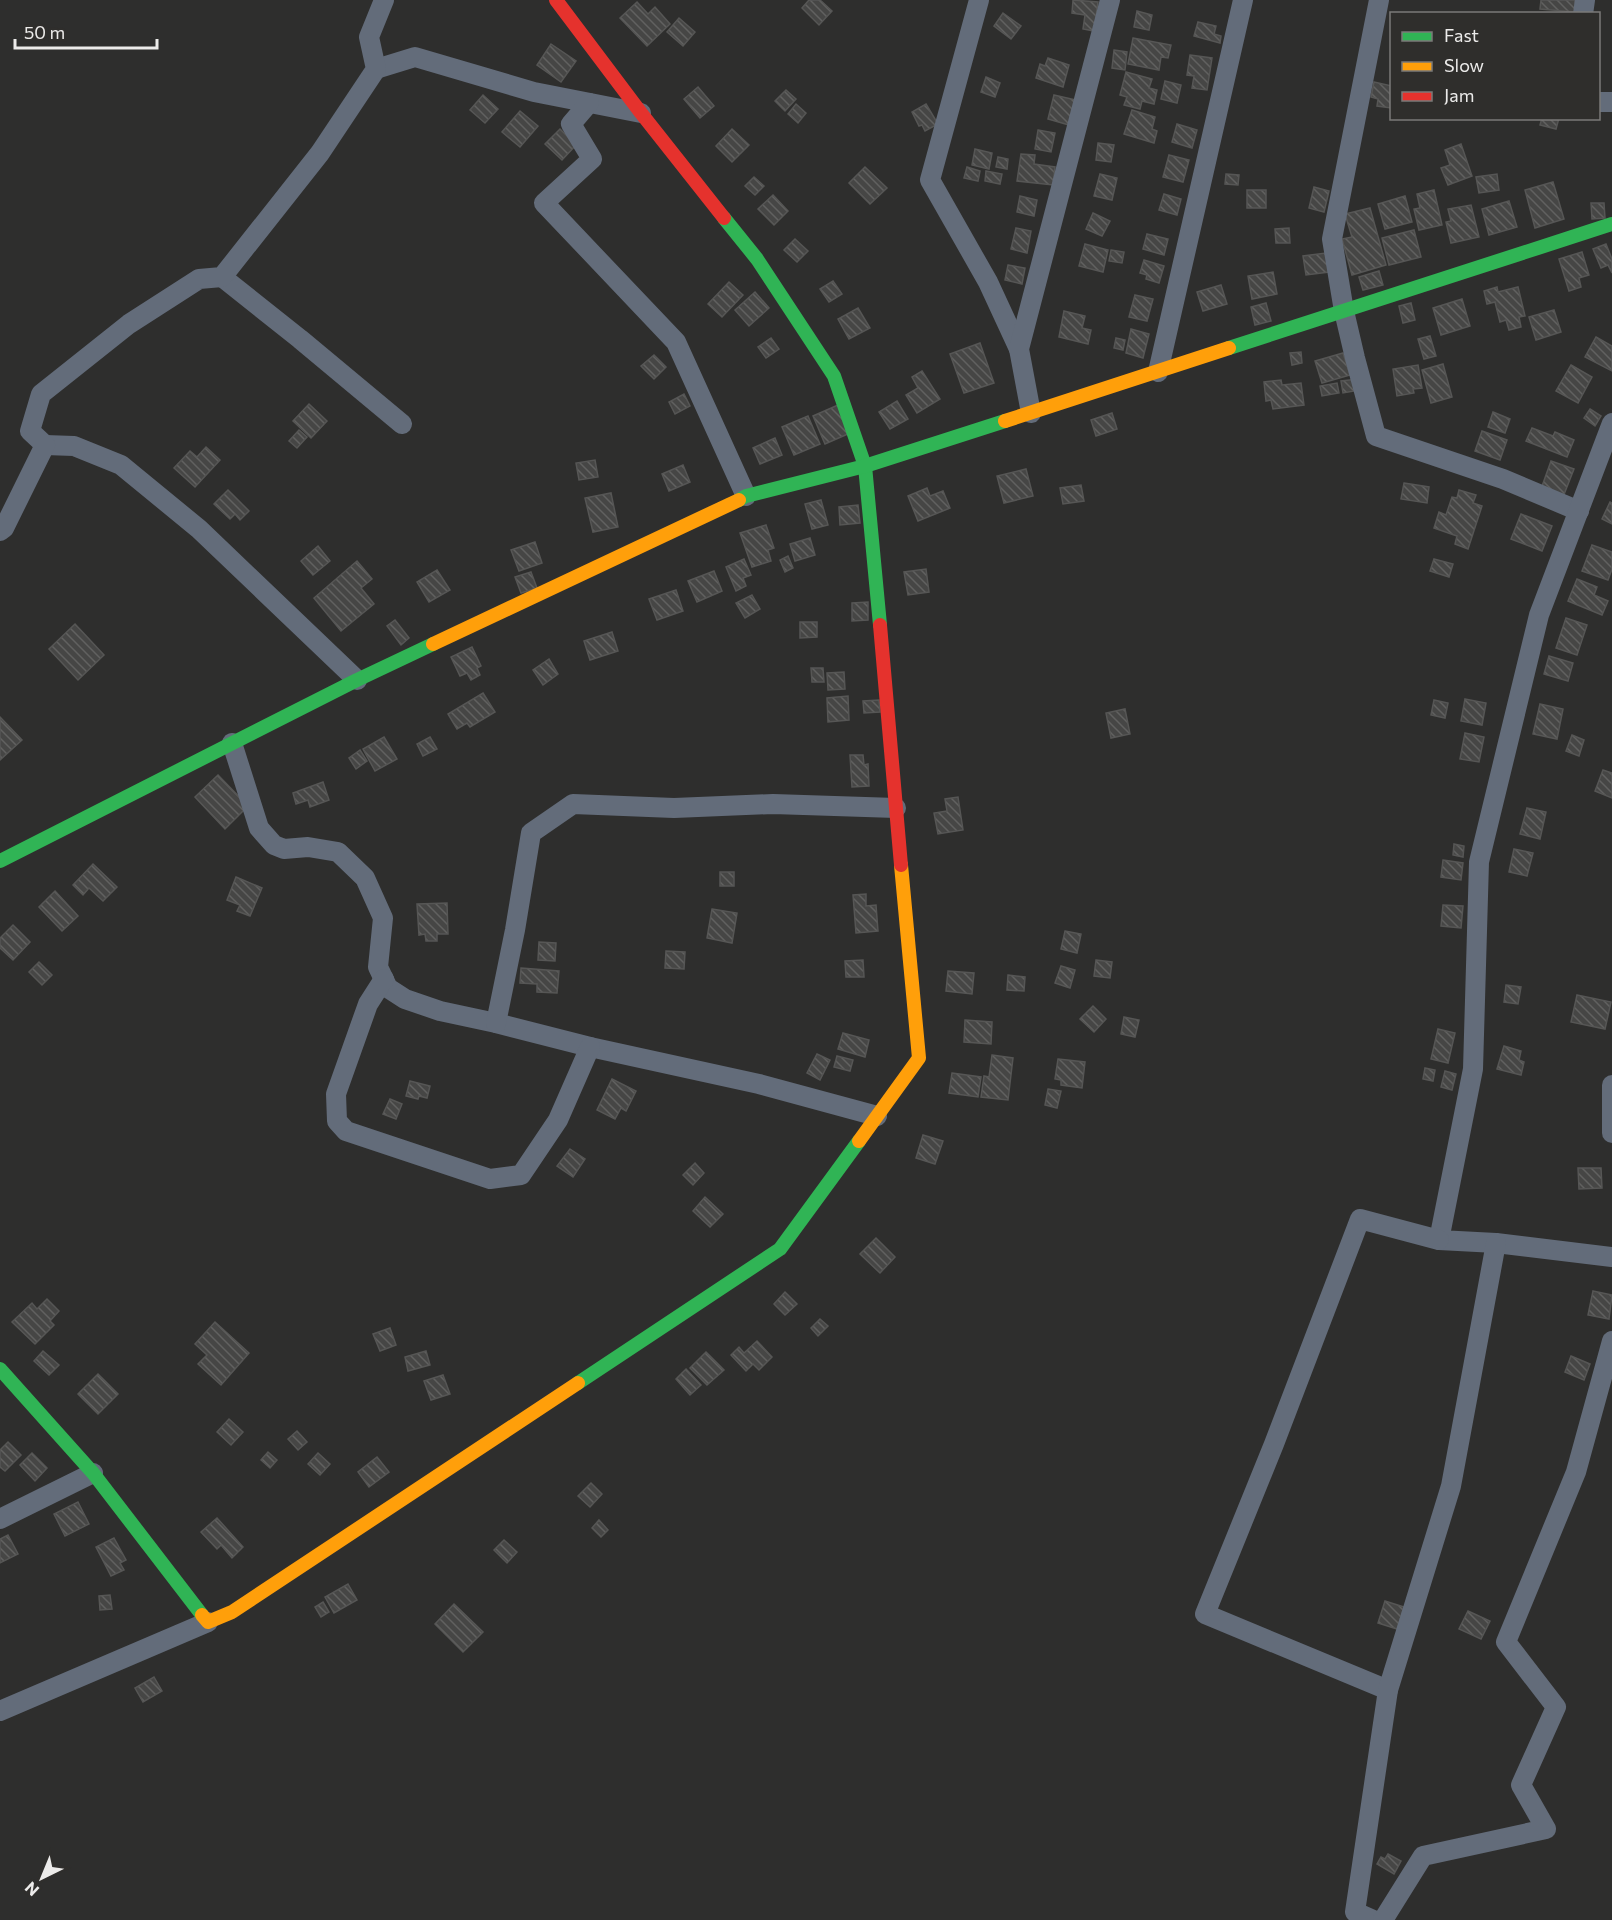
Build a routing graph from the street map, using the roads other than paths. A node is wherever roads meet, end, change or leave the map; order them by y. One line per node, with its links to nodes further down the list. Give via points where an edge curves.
1 (384, 0): 7 (street, via 369,37)
2 (556, 0): 9 (street)
3 (979, 0): 13 (street, via 930,180 988,282)
4 (1110, 0): 13 (street)
5 (1243, 0): 14 (street)
6 (1379, 0): 12 (street, via 1332,239)
7 (376, 69): 8 (street, via 415,57 534,92); 11 (street, via 320,153)
8 (589, 103): 9 (street); 20 (street, via 571,124 592,159 544,203 676,342)
9 (641, 112): 19 (street, via 757,259 834,376)
10 (1612, 224): 12 (street)
11 (222, 277): 17 (street); 18 (street, via 199,279 139,317 41,394 30,430)
12 (1344, 311): 14 (street); 21 (street, via 1376,436 1503,479)
13 (1019, 349): 15 (street)
14 (1158, 372): 15 (street)
15 (1031, 413): 19 (street)
16 (1612, 423): 21 (street)
17 (402, 424)
18 (45, 445): 22 (street); 23 (street, via 74,446 120,465 200,529)
19 (865, 466): 20 (street); 25 (street)
20 (746, 496): 23 (street)
21 (1579, 511): 33 (street, via 1539,615 1479,862 1473,1069)
22 (0, 531)
23 (357, 680): 24 (street)
24 (232, 743): 26 (street); 27 (street, via 259,828 267,839 284,849 338,852 365,878 383,918 378,967)
25 (896, 808): 28 (street, via 573,804 531,833); 31 (street, via 919,1058)
26 (0, 861)
27 (384, 979): 28 (street, via 388,988 405,999); 29 (street, via 368,1004 336,1095 337,1121 346,1131 490,1179 521,1175 558,1120)
28 (496, 1023): 29 (street)
29 (590, 1047): 31 (street, via 759,1084)
30 (1612, 1086): 32 (street)
31 (877, 1116): 40 (street, via 780,1249 232,1612)
32 (1612, 1133)
33 (1439, 1240): 34 (street); 41 (street, via 1360,1219 1205,1614)
34 (1496, 1243): 35 (street); 41 (street, via 1451,1486)
35 (1612, 1257)
36 (1612, 1341): 44 (street, via 1576,1472 1506,1642 1556,1707 1521,1785 1546,1829 1423,1856)
37 (0, 1369): 38 (street)
38 (93, 1473): 39 (street); 40 (street)
39 (0, 1519)
40 (208, 1622): 42 (street)
41 (1388, 1690): 43 (street, via 1355,1912)
42 (0, 1711)
43 (1373, 1920)
44 (1383, 1920)

